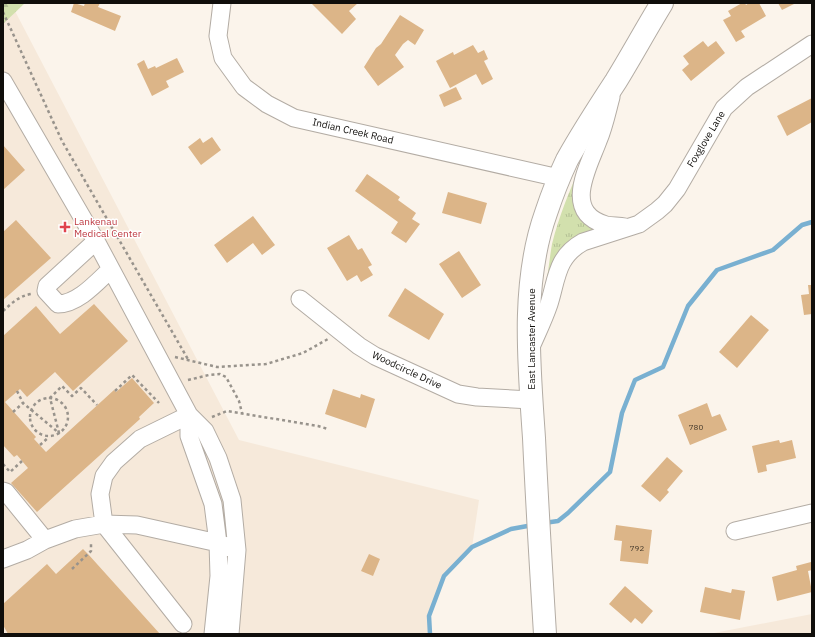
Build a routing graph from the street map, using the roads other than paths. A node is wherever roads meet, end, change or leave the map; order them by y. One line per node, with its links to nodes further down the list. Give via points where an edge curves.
1 (222, 3): 6 (street, Indian Creek Road, via 218,36 223,58 244,87 267,104 294,118)
2 (662, 3): 5 (highway, East Lancaster Avenue)
3 (812, 44): 7 (street, Foxglove Lane, via 747,87 724,108 677,189 665,204 648,218)
4 (3, 81): 8 (street)
5 (616, 81): 6 (highway, East Lancaster Avenue, via 594,113); 7 (street, via 599,140 582,184 581,196 586,211 593,219 607,225)
6 (559, 178): 11 (highway, East Lancaster Avenue, via 545,214 532,270 529,304)
7 (629, 227): 11 (street, Foxglove Lane, via 583,242 569,253 556,274 549,304)
8 (96, 241): 9 (street); 9 (street, via 47,286 46,291 58,304 75,301)
9 (111, 269): 13 (street)
10 (300, 299): 12 (street, Woodcircle Drive, via 375,356 458,394)
11 (530, 350): 12 (highway, East Lancaster Avenue)
12 (532, 400): 25 (highway, East Lancaster Avenue)
13 (189, 415): 16 (street, via 140,439 114,462 104,476 100,494); 19 (street, via 189,436 213,504); 20 (street, via 205,431 225,476 232,500)
14 (3, 491): 18 (street)
15 (812, 513): 17 (street)
16 (104, 524): 18 (street, via 75,529); 19 (street, via 136,525); 22 (street)
17 (735, 531)
18 (45, 540): 21 (street)
19 (218, 543): 20 (street); 23 (street, via 219,576)
20 (237, 550): 24 (street)
21 (3, 559)
22 (183, 624)
23 (213, 634)
24 (230, 634)
25 (545, 634)

